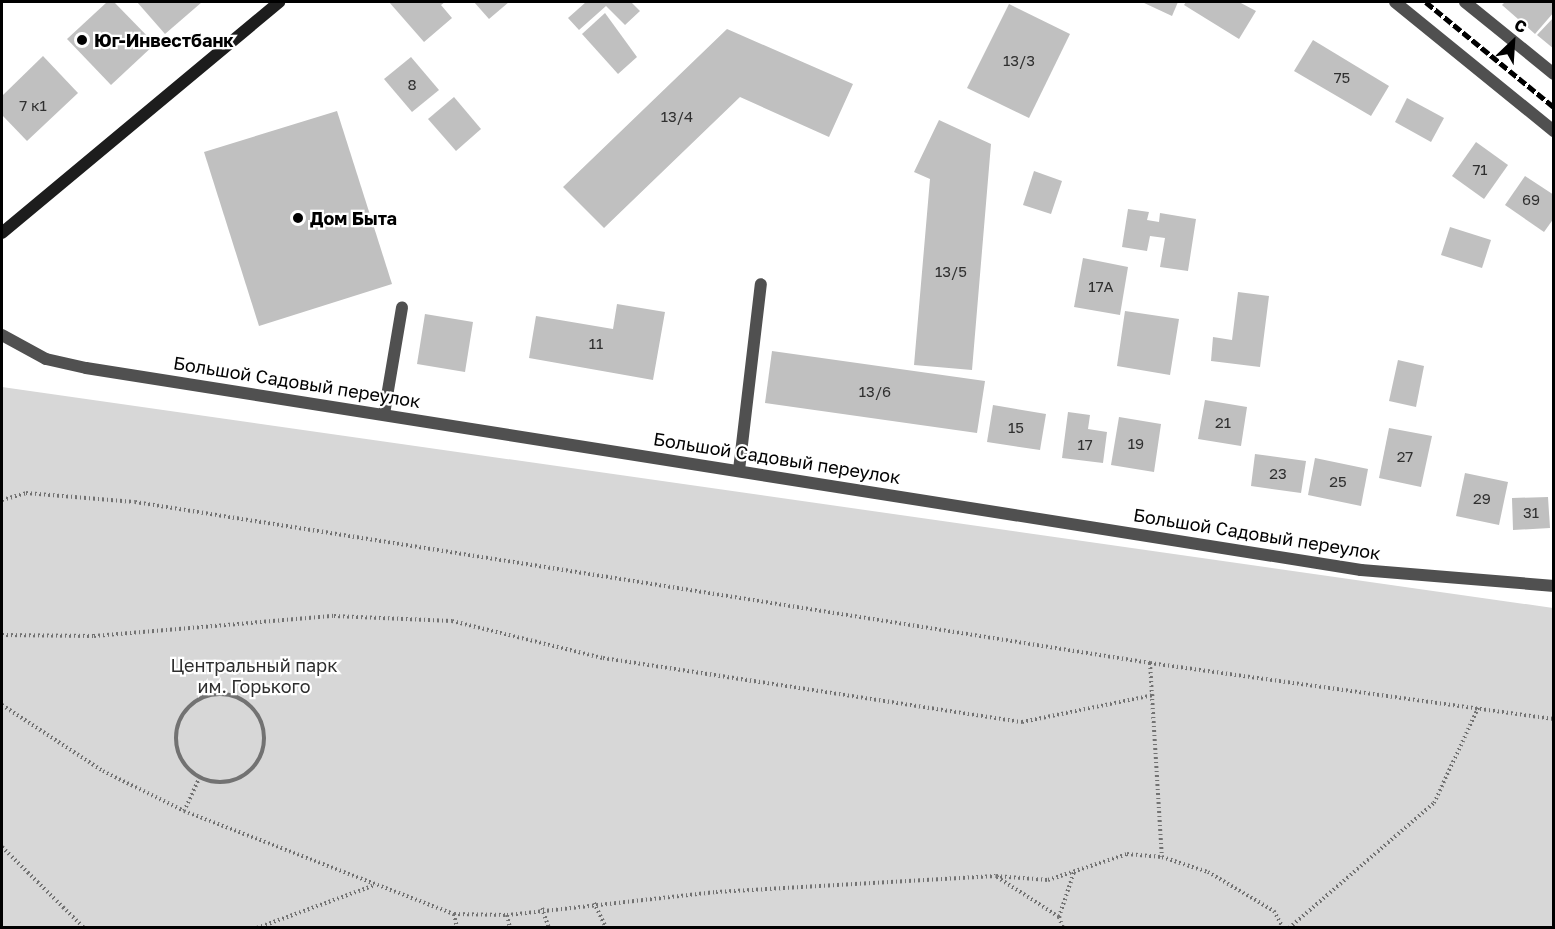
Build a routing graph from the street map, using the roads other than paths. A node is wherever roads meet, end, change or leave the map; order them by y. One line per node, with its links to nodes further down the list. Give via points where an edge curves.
1 (279, 2): 6 (street)
2 (1395, 2): 5 (street)
3 (1465, 2): 4 (street)
4 (1554, 74)
5 (1554, 131)
6 (2, 233)
7 (761, 284): 11 (street)
8 (402, 308): 10 (street)
9 (2, 335): 10 (street, Большой Садовый переулок, via 46,359 86,368)
10 (384, 414): 11 (street, Большой Садовый переулок)
11 (739, 470): 12 (street, Большой Садовый переулок, via 1361,570)
12 (1554, 586)

